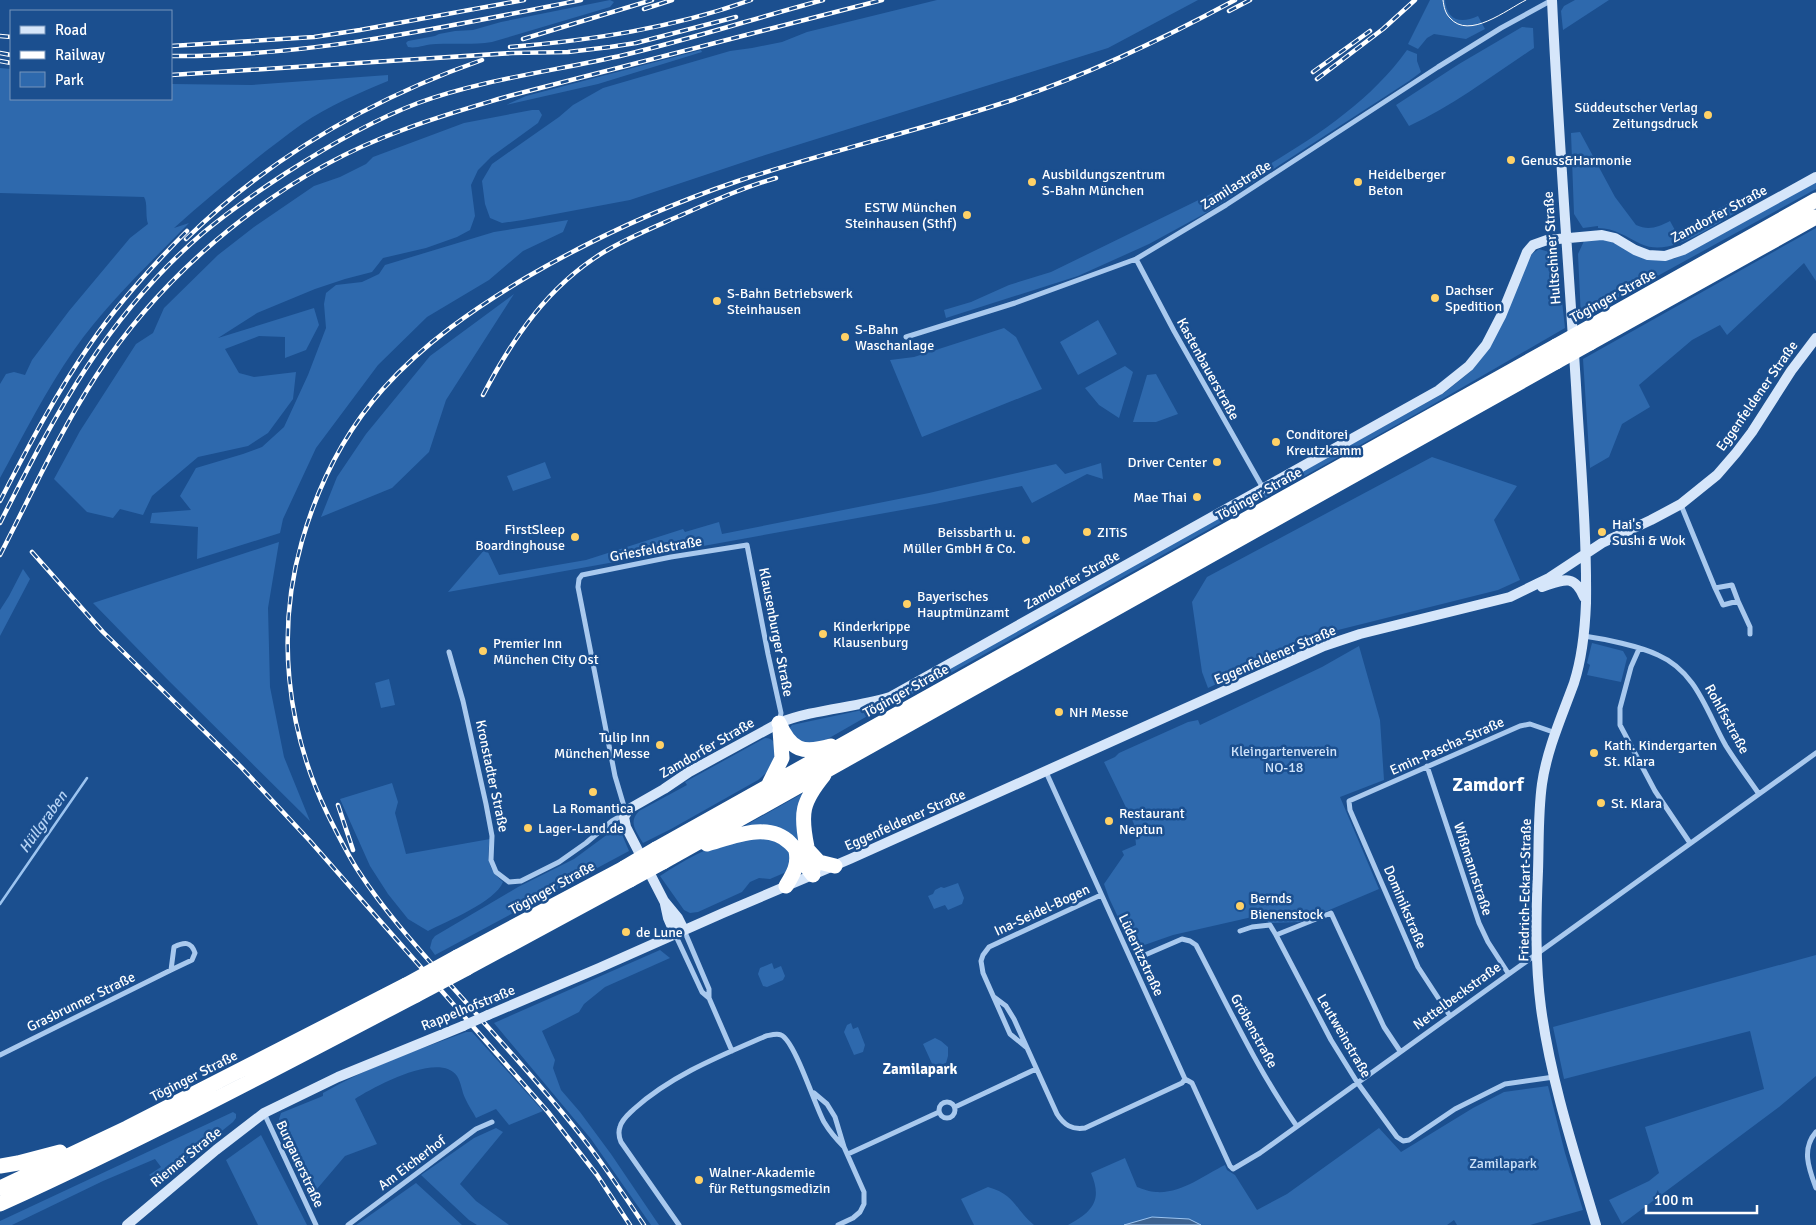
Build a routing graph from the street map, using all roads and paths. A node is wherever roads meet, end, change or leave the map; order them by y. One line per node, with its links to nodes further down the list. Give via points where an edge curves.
1 (1552, 0): 5 (street, Hultschiner Straße); 6 (street, Zamilastraße, via 1438,67 1226,205)
2 (1816, 177): 5 (street, Zamdorfer Straße, via 1684,250 1665,256 1648,255 1609,236)
3 (1816, 200): 23 (highway, Töginger Straße, bridge)
4 (1816, 218): 26 (highway, Töginger Straße, bridge)
5 (1565, 238): 9 (street, Zamdorfer Straße, via 1538,242 1527,252 1495,330 1477,358 1456,378); 12 (street, Hultschiner Straße)
6 (1136, 258): 7 (street, Zamilastraße, via 1015,303); 9 (street, Kastenbauerstraße)
7 (906, 337)
8 (1816, 338): 10 (street, Eggenfeldener Straße, via 1736,453 1717,475)
9 (1264, 489): 21 (street, Zamdorfer Straße, via 890,697)
10 (1681, 504): 12 (street, Eggenfeldener Straße); 13 (street)
11 (747, 545): 21 (street, Klausenburger Straße, via 781,713); 31 (street, Griesfeldstraße, via 588,573 579,579 614,776)
12 (1586, 554): 14 (street, Eggenfeldener Straße); 15 (street, Friedrich-Eckart-Straße)
13 (1714, 588): 16 (street, via 1722,605); 16 (street, via 1732,585)
14 (1521, 593): 15 (street, via 1571,580 1580,587); 27 (street, Eggenfeldener Straße, via 1324,646)
15 (1586, 600): 18 (street, Friedrich-Eckart-Straße)
16 (1738, 601): 17 (street)
17 (1750, 634)
18 (1584, 636): 19 (street, Rohlfsstraße); 22 (street, Friedrich-Eckart-Straße, via 1575,680)
19 (1639, 649): 29 (street, Rohlfsstraße, via 1674,664 1691,681 1726,745); 32 (street, via 1620,708 1620,725 1655,791)
20 (449, 652): 31 (street, Kronstadter Straße, via 486,804 492,836 490,860 500,877 515,882 549,867)
21 (779, 723): 23 (highway, via 788,740 806,751); 28 (highway, via 782,758); 31 (street, Zamdorfer Straße, via 689,772)
22 (1556, 733): 25 (street, Emin-Pascha-Straße, via 1530,724 1520,726); 43 (street, Friedrich-Eckart-Straße, via 1542,783)
23 (851, 740): 28 (highway, Töginger Straße)
24 (1816, 753): 29 (street, Nettelbeckstraße)
25 (1428, 766): 30 (street, Emin-Pascha-Straße); 46 (street, Wißmannstraße, via 1479,923)
26 (830, 768): 33 (highway, via 806,801); 34 (highway, Töginger Straße)
27 (1046, 772): 36 (street, Eggenfeldener Straße); 39 (street, Lüderitzstraße)
28 (767, 788): 35 (highway, Töginger Straße)
29 (1759, 794): 32 (street, Nettelbeckstraße)
30 (1349, 801): 50 (street, Dominikstraße, via 1350,810 1418,967)
31 (626, 813): 41 (street, via 626,827 664,900 678,918)
32 (1690, 843): 43 (street, Nettelbeckstraße)
33 (802, 849): 34 (highway, via 781,836 754,832); 36 (highway, via 819,862); 37 (highway, via 812,864); 38 (highway)
34 (680, 853): 35 (highway, Töginger Straße)
35 (660, 855): 47 (highway, Töginger Straße, bridge)
36 (835, 866): 37 (street, Eggenfeldener Straße)
37 (813, 875): 38 (street, Eggenfeldener Straße)
38 (786, 886): 41 (street, Eggenfeldener Straße)
39 (1101, 895): 48 (street, Ina-Seidel-Bogen, via 986,950 981,967); 57 (street, Lüderitzstraße)
40 (1240, 930): 42 (street, via 1270,925)
41 (679, 932): 49 (street, via 709,989); 49 (street, via 702,992); 62 (street, Rappelhofstraße, bridge, via 338,1077)
42 (1276, 935): 53 (street, via 1331,913 1384,1027); 58 (street, Leutweinstraße, via 1331,1040)
43 (1536, 954): 46 (street, Nettelbeckstraße); 56 (street, Friedrich-Eckart-Straße)
44 (1138, 958): 64 (street, Gröbenstraße, via 1182,939 1190,940 1196,946)
45 (171, 970): 45 (street, Grasbrunner Straße, via 192,960 194,948 184,942 174,947); 54 (street, Grasbrunner Straße)
46 (1508, 973): 50 (street, Nettelbeckstraße)
47 (411, 990): 65 (highway, Töginger Straße); 73 (highway, Töginger Straße, via 266,1074)
48 (994, 997): 51 (street, Ina-Seidel-Bogen, via 1010,1012); 51 (street, Ina-Seidel-Bogen, via 1010,1034)
49 (709, 998): 52 (street)
50 (1450, 1016): 53 (street, Nettelbeckstraße)
51 (1026, 1047): 55 (street, Ina-Seidel-Bogen)
52 (732, 1051): 59 (street, via 771,1034 781,1035 789,1043); 77 (street, via 666,1085 627,1116 619,1129 621,1142)
53 (1400, 1052): 58 (street, Nettelbeckstraße)
54 (0, 1055)
55 (1036, 1069): 57 (street, Ina-Seidel-Bogen, via 1060,1120 1076,1129 1085,1128); 60 (street)
56 (1554, 1076): 58 (street, Leutweinstraße, via 1505,1084 1455,1109 1403,1141); 79 (street, Friedrich-Eckart-Straße)
57 (1185, 1079): 67 (street, Lüderitzstraße, via 1192,1083)
58 (1357, 1082): 64 (street, Nettelbeckstraße)
59 (813, 1092): 68 (street, via 824,1122); 68 (street, via 830,1109)
60 (955, 1107): 61 (street, via 944,1102); 61 (street, via 951,1118 941,1116)
61 (939, 1112): 69 (street)
62 (264, 1113): 74 (street, Riemer Straße, via 200,1162); 75 (street, Burgauerstraße)
63 (492, 1122): 76 (street, Am Eicherhof, via 476,1129)
64 (1296, 1126): 67 (street, Nettelbeckstraße, via 1233,1169)
65 (127, 1128): 70 (highway, via 106,1131 40,1158); 71 (highway, Töginger Straße)
66 (1816, 1132): 72 (street, via 1807,1154)
67 (1220, 1143)
68 (844, 1146): 69 (street)
69 (848, 1154): 78 (street, via 862,1187 864,1201 863,1208 856,1215)
70 (0, 1166)
71 (0, 1188)
72 (1816, 1188)
73 (0, 1204)
74 (127, 1225)
75 (316, 1225)
76 (348, 1225)
77 (678, 1225)
78 (838, 1225)
79 (1596, 1225)

